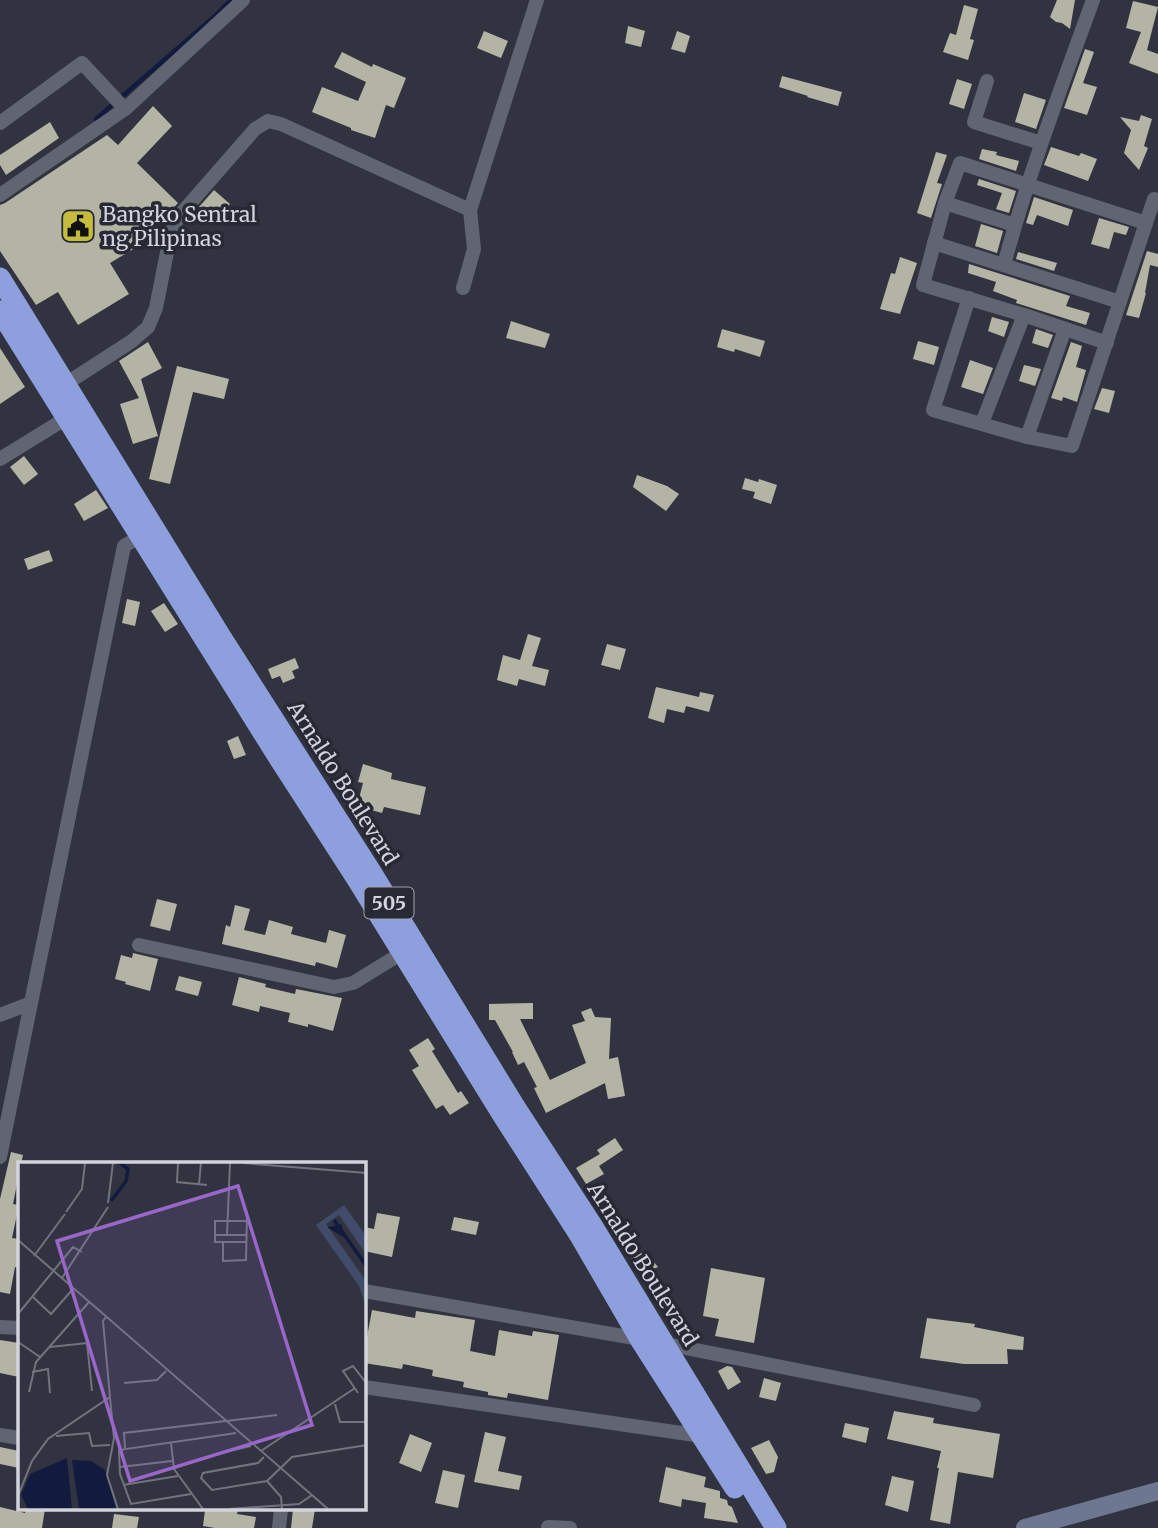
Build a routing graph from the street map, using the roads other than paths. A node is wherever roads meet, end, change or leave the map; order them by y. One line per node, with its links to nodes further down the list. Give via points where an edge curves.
1 (243, 0): 5 (street)
2 (537, 0): 12 (street)
3 (1093, 0): 7 (street)
4 (987, 81): 7 (street, via 974,122)
5 (125, 109): 6 (street, via 82,63); 9 (street)
6 (0, 123)
7 (1041, 143): 8 (street)
8 (1029, 186): 11 (street, via 960,163); 13 (street); 14 (street)
9 (0, 195)
10 (1154, 199): 13 (street)
11 (945, 203): 14 (street); 15 (street)
12 (470, 210): 18 (street, via 474,249); 25 (street, via 268,121 179,216 148,327)
13 (1146, 223): 20 (street)
14 (1015, 225): 16 (street)
15 (934, 243): 16 (street); 19 (street, via 923,285)
16 (1004, 265): 20 (street)
17 (0, 278): 21 (highway, Arnaldo Boulevard / 505)
18 (463, 288)
19 (969, 298): 22 (street); 27 (street, via 933,410)
20 (1120, 302): 24 (street)
21 (4, 309): 25 (highway, Arnaldo Boulevard / 505); 26 (highway, Arnaldo Boulevard / 505)
22 (1024, 315): 23 (street); 27 (street)
23 (1065, 329): 24 (street); 28 (street)
24 (1107, 343): 28 (street, via 1072,446)
25 (64, 385): 26 (highway, Arnaldo Boulevard / 505)
26 (74, 414): 29 (street); 30 (highway, Arnaldo Boulevard / 505)
27 (982, 423): 28 (street)
28 (1027, 437)
29 (0, 459)
30 (148, 532): 31 (highway, Arnaldo Boulevard / 505); 35 (street, via 124,546)
31 (364, 876): 33 (highway, Arnaldo Boulevard / 505); 34 (highway, Arnaldo Boulevard / 505)
32 (139, 944): 33 (street, via 334,988 353,983)
33 (402, 953): 34 (highway, Arnaldo Boulevard / 505)
34 (436, 994): 38 (highway, Arnaldo Boulevard / 505)
35 (31, 1003): 36 (street); 37 (street)
36 (0, 1015)
37 (0, 1157)
38 (586, 1231): 42 (highway, Arnaldo Boulevard / 505); 43 (highway, Arnaldo Boulevard / 505)
39 (366, 1292): 42 (street)
40 (0, 1327): 41 (street)
41 (18, 1328)
42 (640, 1339): 43 (street); 47 (highway, Arnaldo Boulevard / 505)
43 (663, 1343): 45 (street); 49 (highway, Arnaldo Boulevard / 505)
44 (366, 1387): 47 (street)
45 (974, 1405)
46 (0, 1434): 48 (street)
47 (702, 1436): 49 (highway, Arnaldo Boulevard / 505)
48 (18, 1438)
49 (730, 1467): 55 (highway, Arnaldo Boulevard / 505); 56 (highway, Arnaldo Boulevard / 505)
50 (1158, 1491): 57 (street)
51 (281, 1510): 53 (street)
52 (548, 1527): 54 (street)
53 (279, 1528)
54 (570, 1528)
55 (760, 1528)
56 (776, 1528)
57 (1026, 1528)

